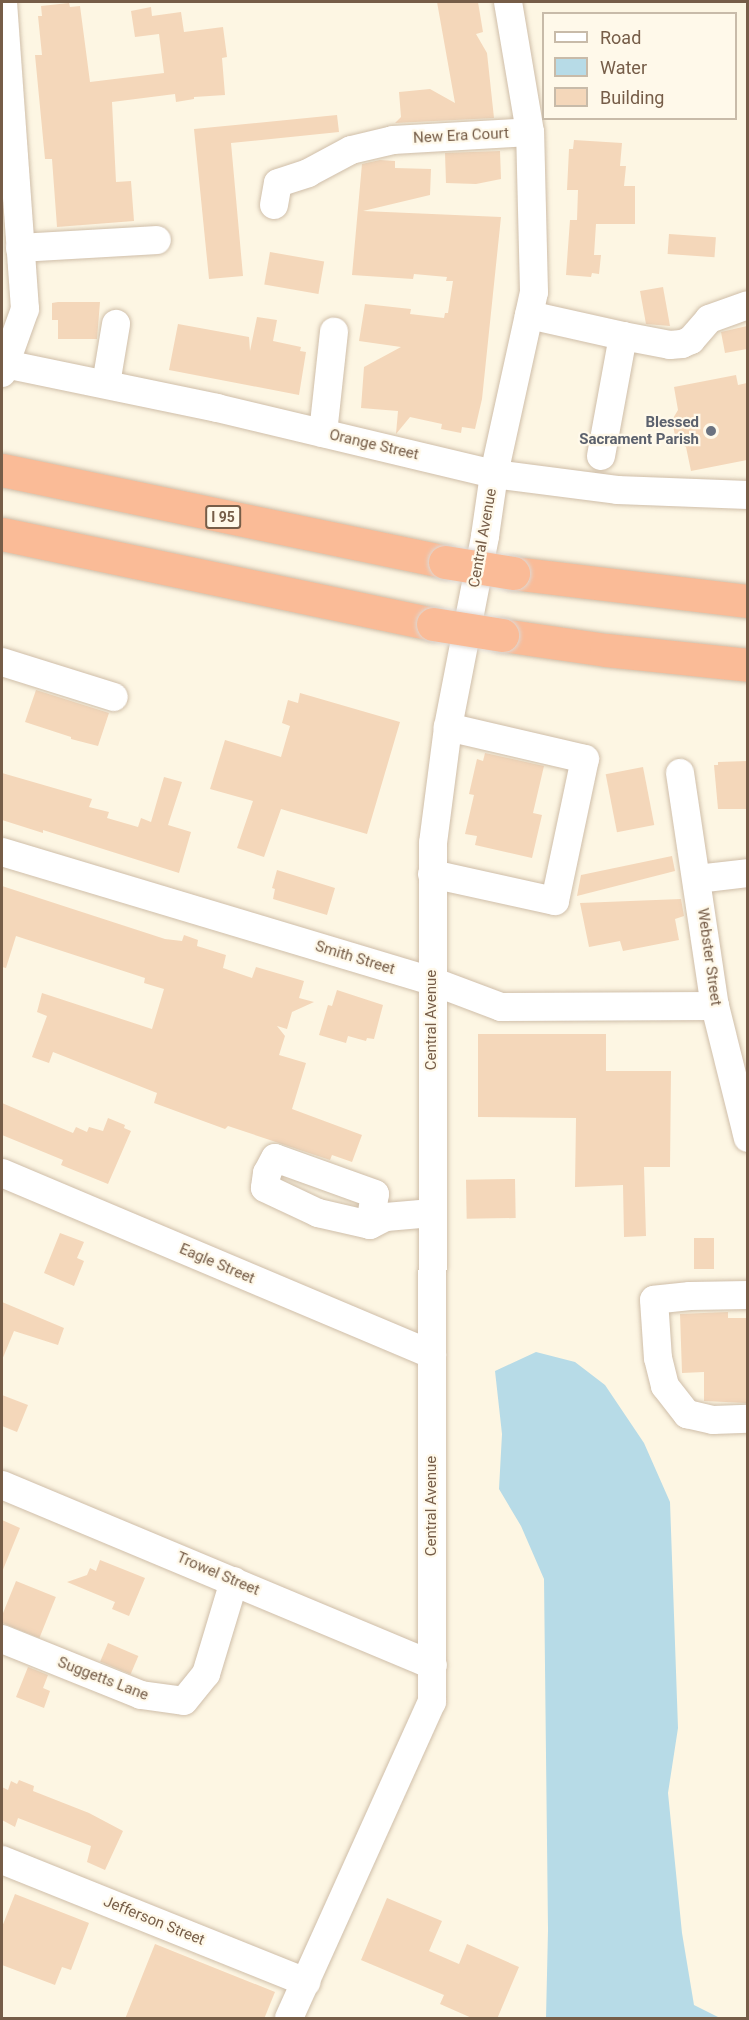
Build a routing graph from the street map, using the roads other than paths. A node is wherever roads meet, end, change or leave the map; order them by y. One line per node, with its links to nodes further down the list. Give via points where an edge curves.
1 (3, 2): 3 (street)
2 (508, 2): 4 (street, Central Avenue)
3 (4, 71): 7 (street)
4 (530, 132): 5 (street, New Era Court, via 393,140 351,150 278,183); 9 (street, Central Avenue, via 534,292)
5 (273, 205)
6 (157, 240): 7 (street)
7 (20, 248): 13 (street, via 25,309)
8 (747, 305): 12 (street, via 709,319 691,340 682,344)
9 (529, 315): 12 (street); 18 (street, Central Avenue)
10 (116, 324): 14 (street)
11 (334, 332): 15 (street)
12 (623, 336): 16 (street)
13 (3, 368): 14 (street, Orange Street)
14 (106, 384): 15 (street, Orange Street)
15 (323, 433): 18 (street, Orange Street)
16 (601, 456)
17 (2, 470): 21 (highway, I 95, bridge, via 445,562)
18 (494, 474): 19 (street, Orange Street, via 616,490); 25 (street, Central Avenue)
19 (747, 495)
20 (2, 534): 23 (highway, bridge, via 433,624)
21 (747, 601)
22 (2, 662): 24 (street)
23 (747, 665)
24 (114, 697)
25 (448, 727): 29 (street, Central Avenue); 29 (street, via 585,759 555,902)
26 (680, 773): 30 (street, Webster Street)
27 (2, 852): 31 (street, Smith Street)
28 (747, 873): 30 (street)
29 (432, 874): 31 (street, Central Avenue)
30 (698, 879): 32 (street, Webster Street)
31 (432, 981): 32 (street, Smith Street, via 501,1007); 35 (street, Central Avenue)
32 (715, 1006): 33 (street, Webster Street)
33 (747, 1138)
34 (2, 1173): 38 (street, Eagle Street)
35 (432, 1213): 36 (street, via 386,1217); 38 (street, Central Avenue)
36 (370, 1225)
37 (747, 1295): 39 (street, via 654,1300 658,1358 665,1386 687,1414 706,1419)
38 (432, 1355): 43 (street, Central Avenue)
39 (747, 1419)
40 (2, 1485): 41 (street, Trowel Street)
41 (234, 1581): 42 (street, Suggetts Lane, via 206,1674 184,1701 141,1695); 43 (street, Trowel Street)
42 (2, 1639)
43 (433, 1665): 45 (street, Central Avenue, via 432,1702)
44 (2, 1860): 45 (street, Jefferson Street)
45 (306, 1982): 46 (street, Central Avenue)
46 (289, 2019)

